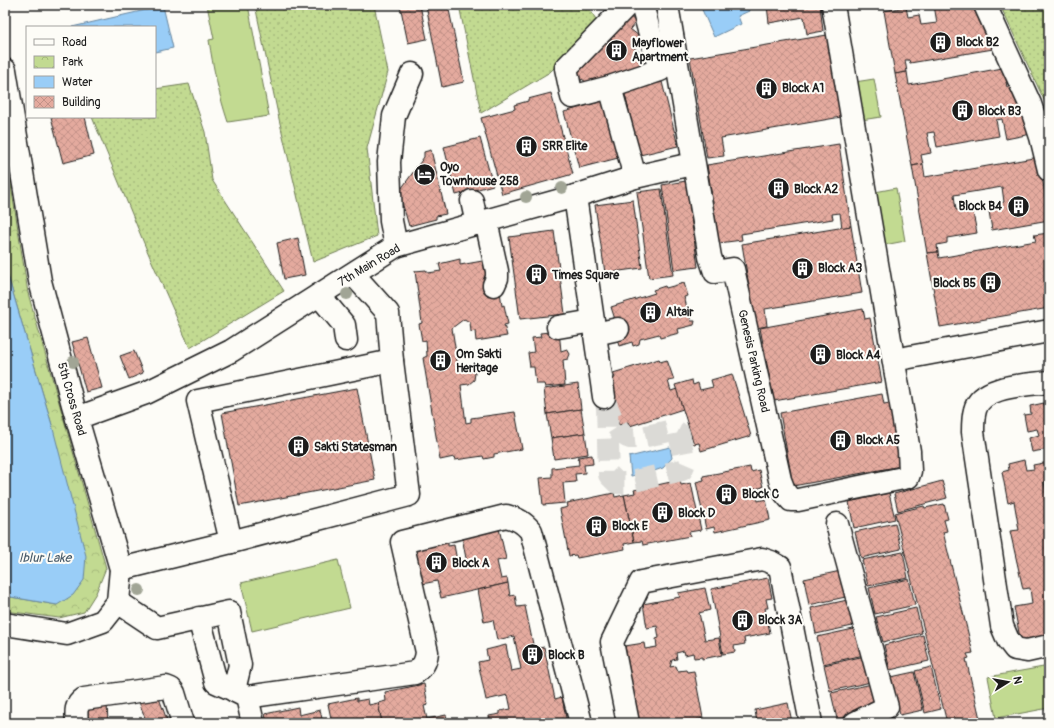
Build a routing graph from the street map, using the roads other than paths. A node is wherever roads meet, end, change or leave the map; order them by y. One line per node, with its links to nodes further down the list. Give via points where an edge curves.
1 (627, 5): 8 (street, via 566,68 572,98)
2 (642, 5): 8 (street, via 660,70)
3 (667, 5): 24 (street, Genesis Parking Road, via 710,257 715,272 733,270 780,480 791,500 908,477 909,451)
4 (833, 5): 24 (street, Genesis Parking Road)
5 (986, 5): 10 (street, via 1030,104)
6 (5, 70): 28 (street, 5th Cross Road, via 40,281)
7 (412, 74): 15 (street, via 394,116 389,162 390,220)
8 (610, 87): 11 (street)
9 (683, 166): 11 (street, 7th Main Road)
10 (1049, 170)
11 (635, 177): 12 (street, 7th Main Road)
12 (575, 196): 14 (street, 7th Main Road); 22 (street)
13 (472, 201): 14 (street)
14 (482, 223): 15 (street, 7th Main Road); 17 (street, via 497,272)
15 (396, 246): 16 (street, 7th Main Road)
16 (353, 274): 18 (street, 7th Main Road); 25 (street, via 388,313)
17 (494, 285)
18 (319, 295): 23 (street, via 344,325); 28 (street, 7th Main Road, via 231,351 146,392)
19 (558, 327): 22 (street)
20 (618, 329): 22 (street)
21 (1049, 331): 24 (street)
22 (595, 335): 27 (street)
23 (346, 340)
24 (894, 360)
25 (392, 361): 30 (street, via 409,495); 30 (street, via 198,401)
26 (1049, 382): 35 (street, via 995,390 980,399 975,410 973,432 1002,626 1015,649 1027,651)
27 (604, 397)
28 (77, 418): 31 (street, 5th Cross Road)
29 (837, 524): 43 (street, via 887,707)
30 (231, 542): 31 (street)
31 (122, 568): 32 (street, 5th Cross Road)
32 (118, 602): 33 (street, via 157,628); 34 (street, via 103,621 67,634)
33 (200, 618): 36 (street, via 216,682); 36 (street, via 228,612 240,665)
34 (5, 624)
35 (1049, 646)
36 (240, 694): 39 (street); 40 (street, via 415,673 422,668 427,652 402,542 506,516 518,519 531,531)
37 (76, 723): 38 (street, via 76,707 84,699 166,687 174,693)
38 (183, 723)
39 (252, 723)
40 (582, 723)
41 (628, 723): 42 (street, via 612,642 641,582 762,559 780,567)
42 (811, 723)
43 (855, 723)

